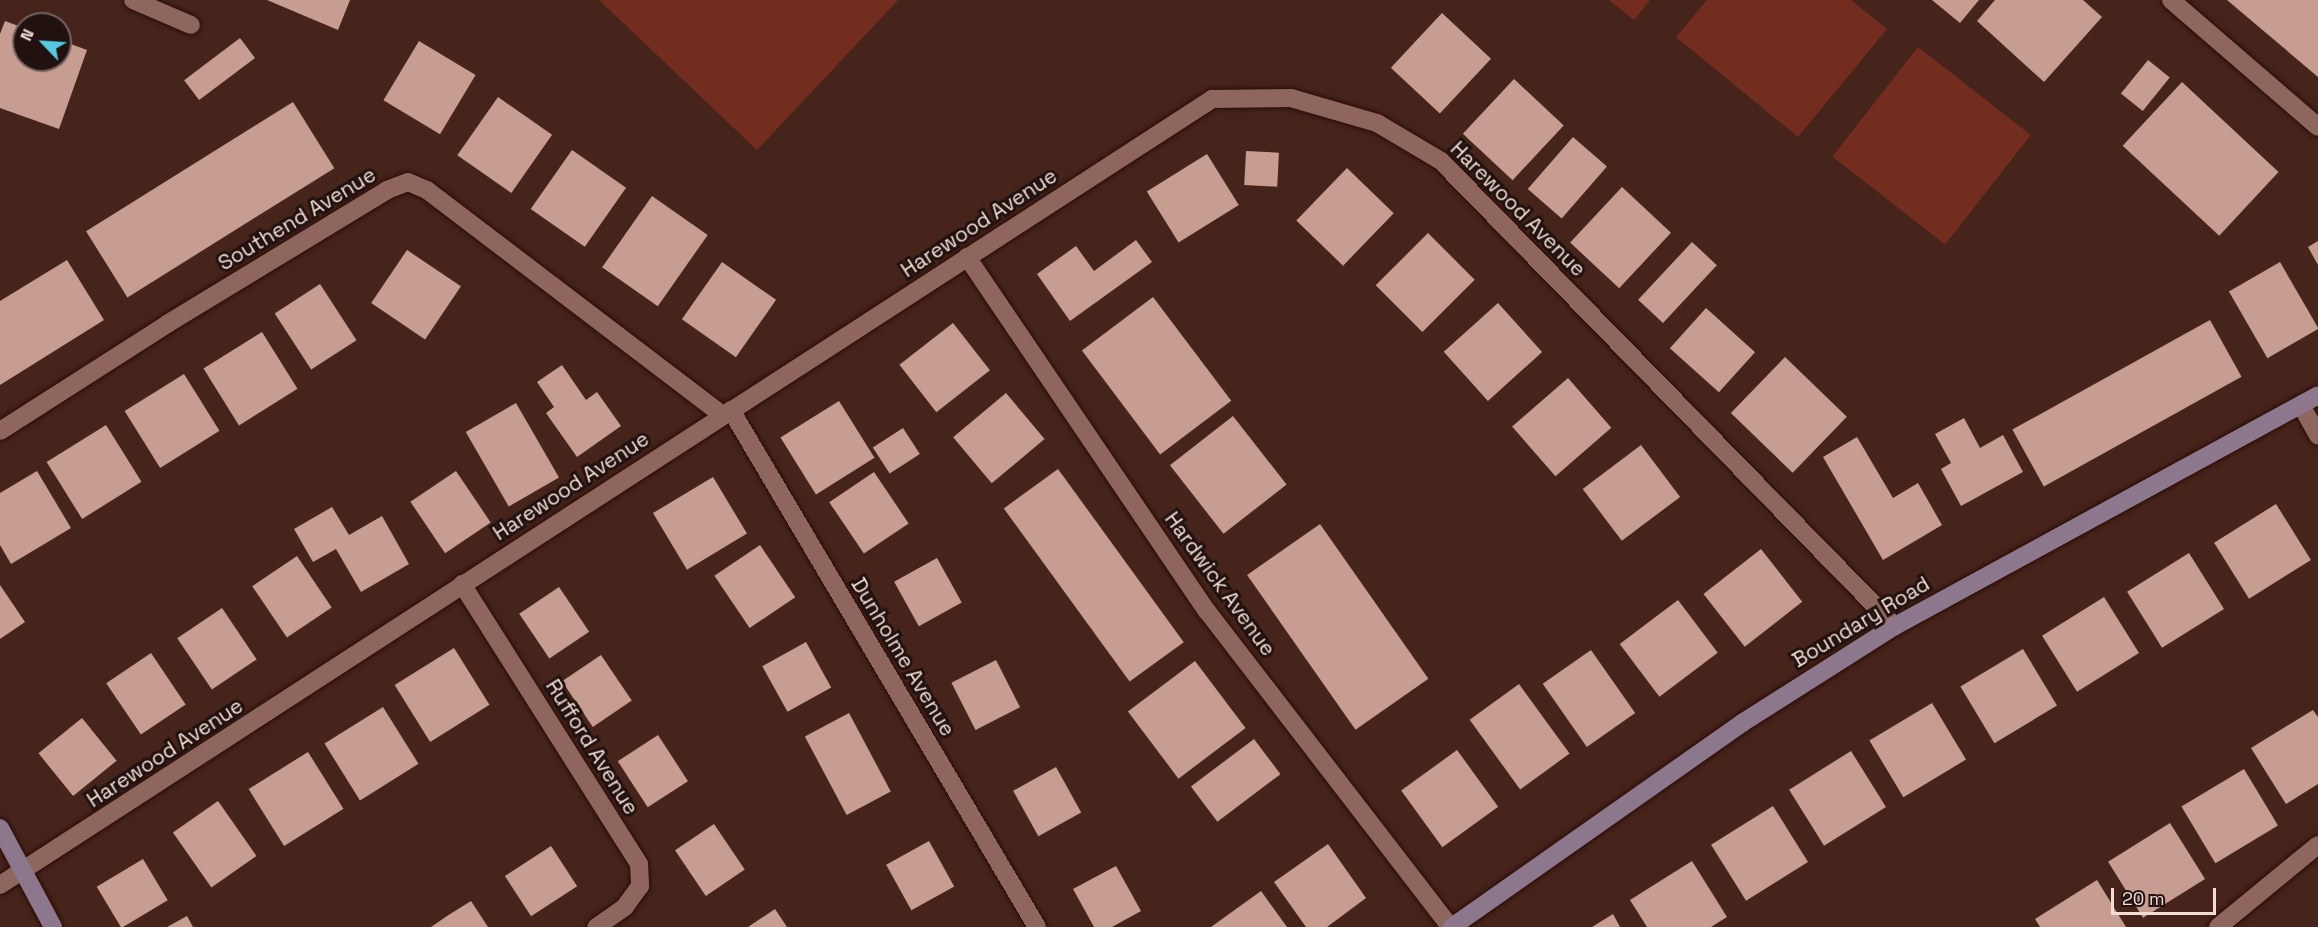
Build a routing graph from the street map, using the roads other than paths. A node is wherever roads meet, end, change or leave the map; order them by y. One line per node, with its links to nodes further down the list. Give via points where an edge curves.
1 (133, 0): 3 (street)
2 (2171, 0): 4 (street)
3 (191, 25)
4 (2318, 127)
5 (967, 257): 8 (street, Harewood Avenue); 12 (street, Harewood Avenue, via 1212,99 1291,98 1377,123 1441,161); 20 (street, Hardwick Avenue, via 1208,611)
6 (2318, 395): 7 (street, Boundary Road)
7 (2301, 405): 10 (street); 12 (street, Boundary Road)
8 (727, 413): 9 (street, Southend Avenue, via 427,190 408,182 387,190 167,324); 11 (street, Harewood Avenue); 19 (street, Dunholme Avenue)
9 (0, 431)
10 (2318, 436)
11 (462, 584): 15 (street, Harewood Avenue); 18 (street, Rufford Avenue, via 639,864 640,886 625,907)
12 (1895, 626): 20 (street, Boundary Road, via 1742,723)
13 (0, 828): 15 (street)
14 (2318, 845): 21 (street)
15 (24, 873): 16 (street, Harewood Avenue); 17 (street)
16 (0, 885)
17 (53, 927)
18 (596, 927)
19 (1036, 927)
20 (1451, 927)
21 (2218, 927)

